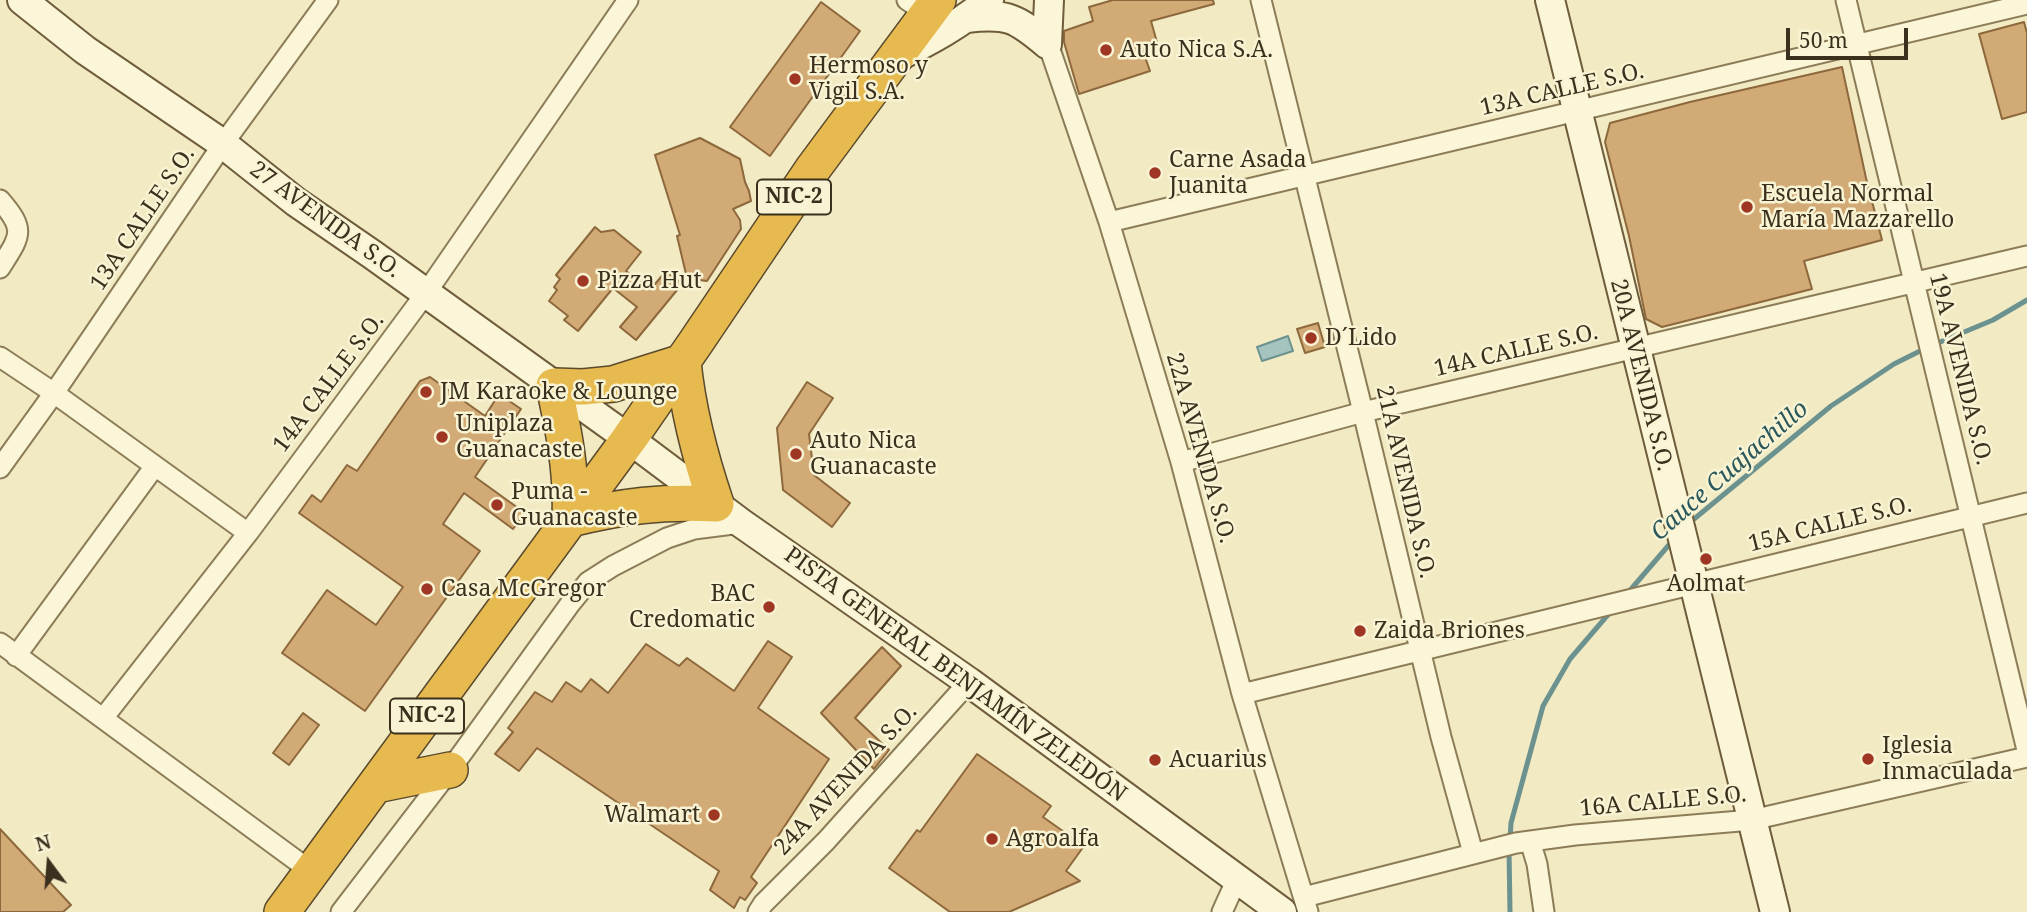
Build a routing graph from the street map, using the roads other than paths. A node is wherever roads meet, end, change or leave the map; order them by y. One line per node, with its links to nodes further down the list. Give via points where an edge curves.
1 (22, 0): 15 (main road, 27 AVENIDA S.O., via 85,50)
2 (328, 0): 15 (street, 13A CALLE S.O.)
3 (628, 0): 22 (street, 14A CALLE S.O.)
4 (989, 0): 11 (main road)
5 (1035, 0): 12 (street, 22A AVENIDA S.O.)
6 (1049, 0): 12 (main road)
7 (1261, 0): 16 (street, 21A AVENIDA S.O.)
8 (1550, 0): 14 (main road, 20A AVENIDA S.O.)
9 (1846, 0): 13 (street, 19A AVENIDA S.O.)
10 (2027, 4): 13 (street, 13A CALLE S.O.)
11 (935, 8): 12 (main road, via 1006,17 1024,24); 25 (highway, NIC-2, via 812,170)
12 (1047, 44): 18 (street, 22A AVENIDA S.O.)
13 (1856, 44): 14 (street, 13A CALLE S.O.); 21 (street, 19A AVENIDA S.O.)
14 (1577, 111): 16 (street, 13A CALLE S.O.); 23 (main road, 20A AVENIDA S.O.)
15 (223, 144): 22 (main road, 27 AVENIDA S.O., via 296,202); 27 (street, 13A CALLE S.O.)
16 (1304, 177): 18 (street, 13A CALLE S.O.); 28 (street, 21A AVENIDA S.O.)
17 (0, 200): 20 (street, via 19,229 17,242)
18 (1109, 222): 30 (street, 22A AVENIDA S.O.)
19 (2027, 256): 21 (street, 14A CALLE S.O.)
20 (0, 268)
21 (1914, 282): 23 (street, 14A CALLE S.O.); 35 (street, 19A AVENIDA S.O.)
22 (426, 293): 26 (main road, 27 AVENIDA S.O.); 37 (street, 14A CALLE S.O.)
23 (1634, 348): 28 (street, 14A CALLE S.O.); 38 (main road, 20A AVENIDA S.O.)
24 (0, 357): 27 (street)
25 (683, 362): 26 (highway, via 613,384); 29 (highway, NIC-2); 34 (highway, via 698,449)
26 (554, 386): 29 (main road, 27 AVENIDA S.O.); 36 (highway, via 571,475)
27 (54, 393): 31 (street); 32 (street, 13A CALLE S.O.)
28 (1363, 412): 30 (street, 14A CALLE S.O.); 40 (street, 21A AVENIDA S.O.)
29 (629, 439): 34 (main road, PISTA GENERAL BENJAMÍN ZELEDÓN); 36 (highway, NIC-2)
30 (1181, 462): 43 (street, 22A AVENIDA S.O.)
31 (155, 466): 37 (street); 41 (street)
32 (0, 468)
33 (2027, 503): 35 (street, 15A CALLE S.O.)
34 (728, 513): 36 (highway, via 686,502 644,504); 42 (main road, PISTA GENERAL BENJAMÍN ZELEDÓN); 47 (street, via 667,538 588,582)
35 (1971, 516): 38 (street, 15A CALLE S.O.); 45 (street, 19A AVENIDA S.O.)
36 (570, 519): 48 (highway, NIC-2)
37 (248, 533): 44 (street, 14A CALLE S.O.)
38 (1693, 583): 40 (street, 15A CALLE S.O.); 49 (main road, 20A AVENIDA S.O.)
39 (0, 643): 41 (street)
40 (1420, 651): 43 (street); 51 (street, 21A AVENIDA S.O.)
41 (16, 656): 44 (street)
42 (969, 682): 53 (main road, PISTA GENERAL BENJAMÍN ZELEDÓN); 57 (street, 24A AVENIDA S.O.)
43 (1242, 694): 54 (street, 22A AVENIDA S.O.)
44 (104, 717): 52 (street)
45 (2027, 750)
46 (2027, 757): 49 (street, 16A CALLE S.O.)
47 (450, 770): 48 (highway); 56 (street)
48 (376, 786): 52 (highway, NIC-2)
49 (1752, 820): 50 (street, 16A CALLE S.O.); 60 (main road, 20A AVENIDA S.O.)
50 (1523, 842): 51 (street, 16A CALLE S.O.); 59 (street, via 1537,864)
51 (1473, 853): 54 (street, 16A CALLE S.O.)
52 (313, 872): 55 (highway, NIC-2)
53 (1237, 879): 54 (main road, PISTA GENERAL BENJAMÍN ZELEDÓN); 58 (street)
54 (1286, 908)
55 (282, 912)
56 (341, 912)
57 (758, 912)
58 (1222, 912)
59 (1544, 912)
60 (1775, 912)

